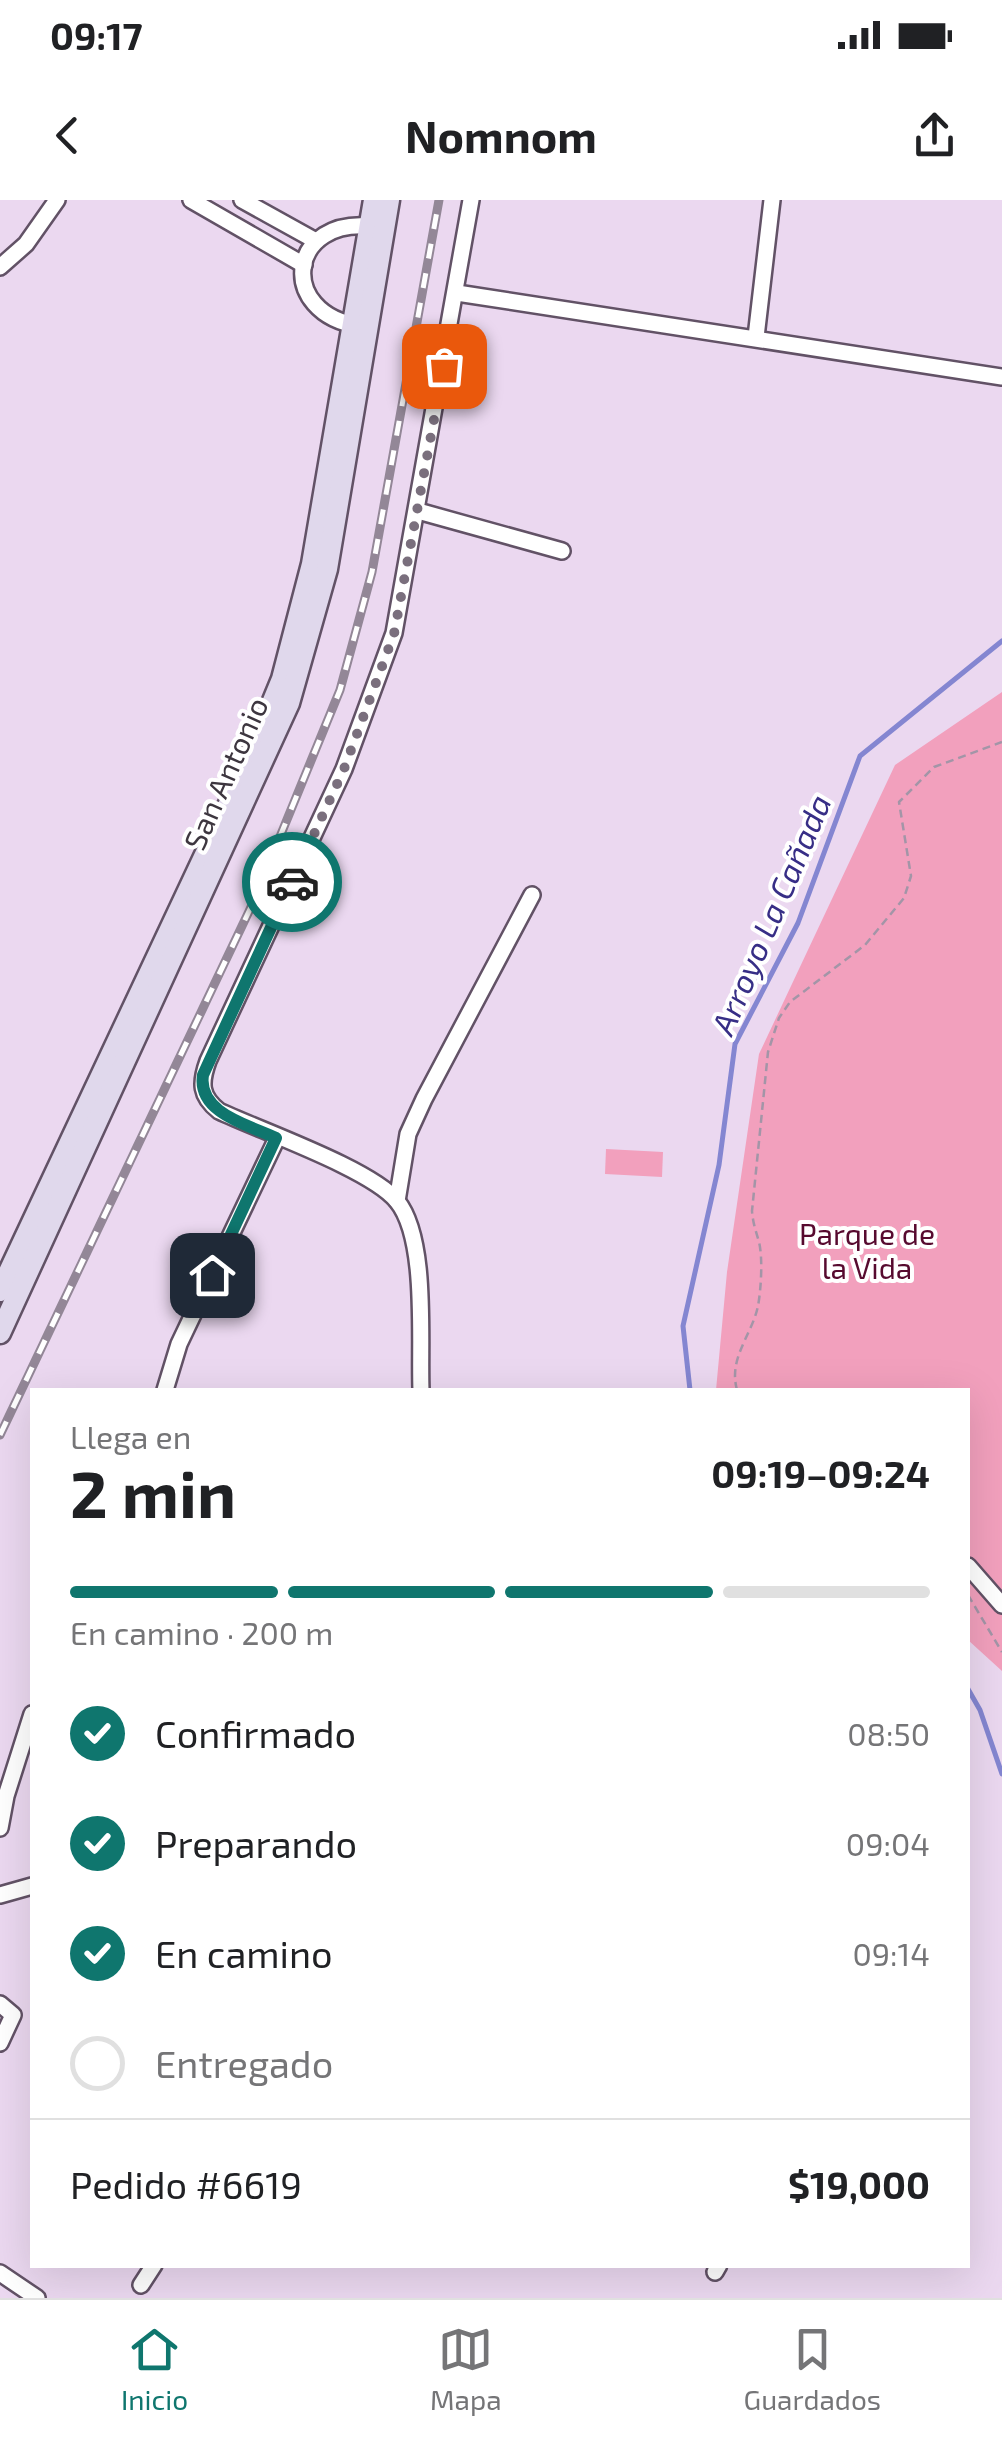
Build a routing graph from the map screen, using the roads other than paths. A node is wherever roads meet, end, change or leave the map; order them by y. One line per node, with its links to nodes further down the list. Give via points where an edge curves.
1 (57, 200): 12 (street)
2 (191, 200): 8 (street)
3 (239, 200): 8 (street); 10 (street)
4 (374, 200): 9 (main road, San Antonio)
5 (389, 200): 9 (main road, San Antonio)
6 (471, 200): 13 (street)
7 (772, 200): 15 (street)
8 (226, 219): 11 (street)
9 (377, 227): 10 (street, via 341,224); 14 (main road, San Antonio)
10 (316, 241): 11 (street)
11 (304, 265): 14 (street, via 315,306 332,320)
12 (0, 267)
13 (456, 294): 15 (street); 17 (street)
14 (361, 326): 22 (main road, San Antonio, via 282,679); 23 (main road, San Antonio, via 327,568 289,704)
15 (756, 337): 16 (street)
16 (1002, 377)
17 (418, 511): 18 (street); 20 (street, via 394,634 370,701 203,1075 209,1103)
18 (562, 551)
19 (532, 895): 21 (street, via 416,1116)
20 (276, 1138): 21 (street, via 366,1176); 24 (street, via 179,1344)
21 (397, 1201): 25 (street, via 415,1250)
22 (0, 1291)
23 (0, 1333)
24 (166, 1388)
25 (421, 1388)
26 (970, 1568): 27 (street)
27 (1002, 1604)
28 (26, 1749): 29 (street)
29 (0, 1828)
30 (30, 1887): 31 (street)
31 (0, 1895)
32 (0, 2004): 33 (street, via 13,2016)
33 (0, 2042)
34 (152, 2268): 36 (street)
35 (0, 2273): 37 (street)
36 (141, 2285)
37 (37, 2298)

